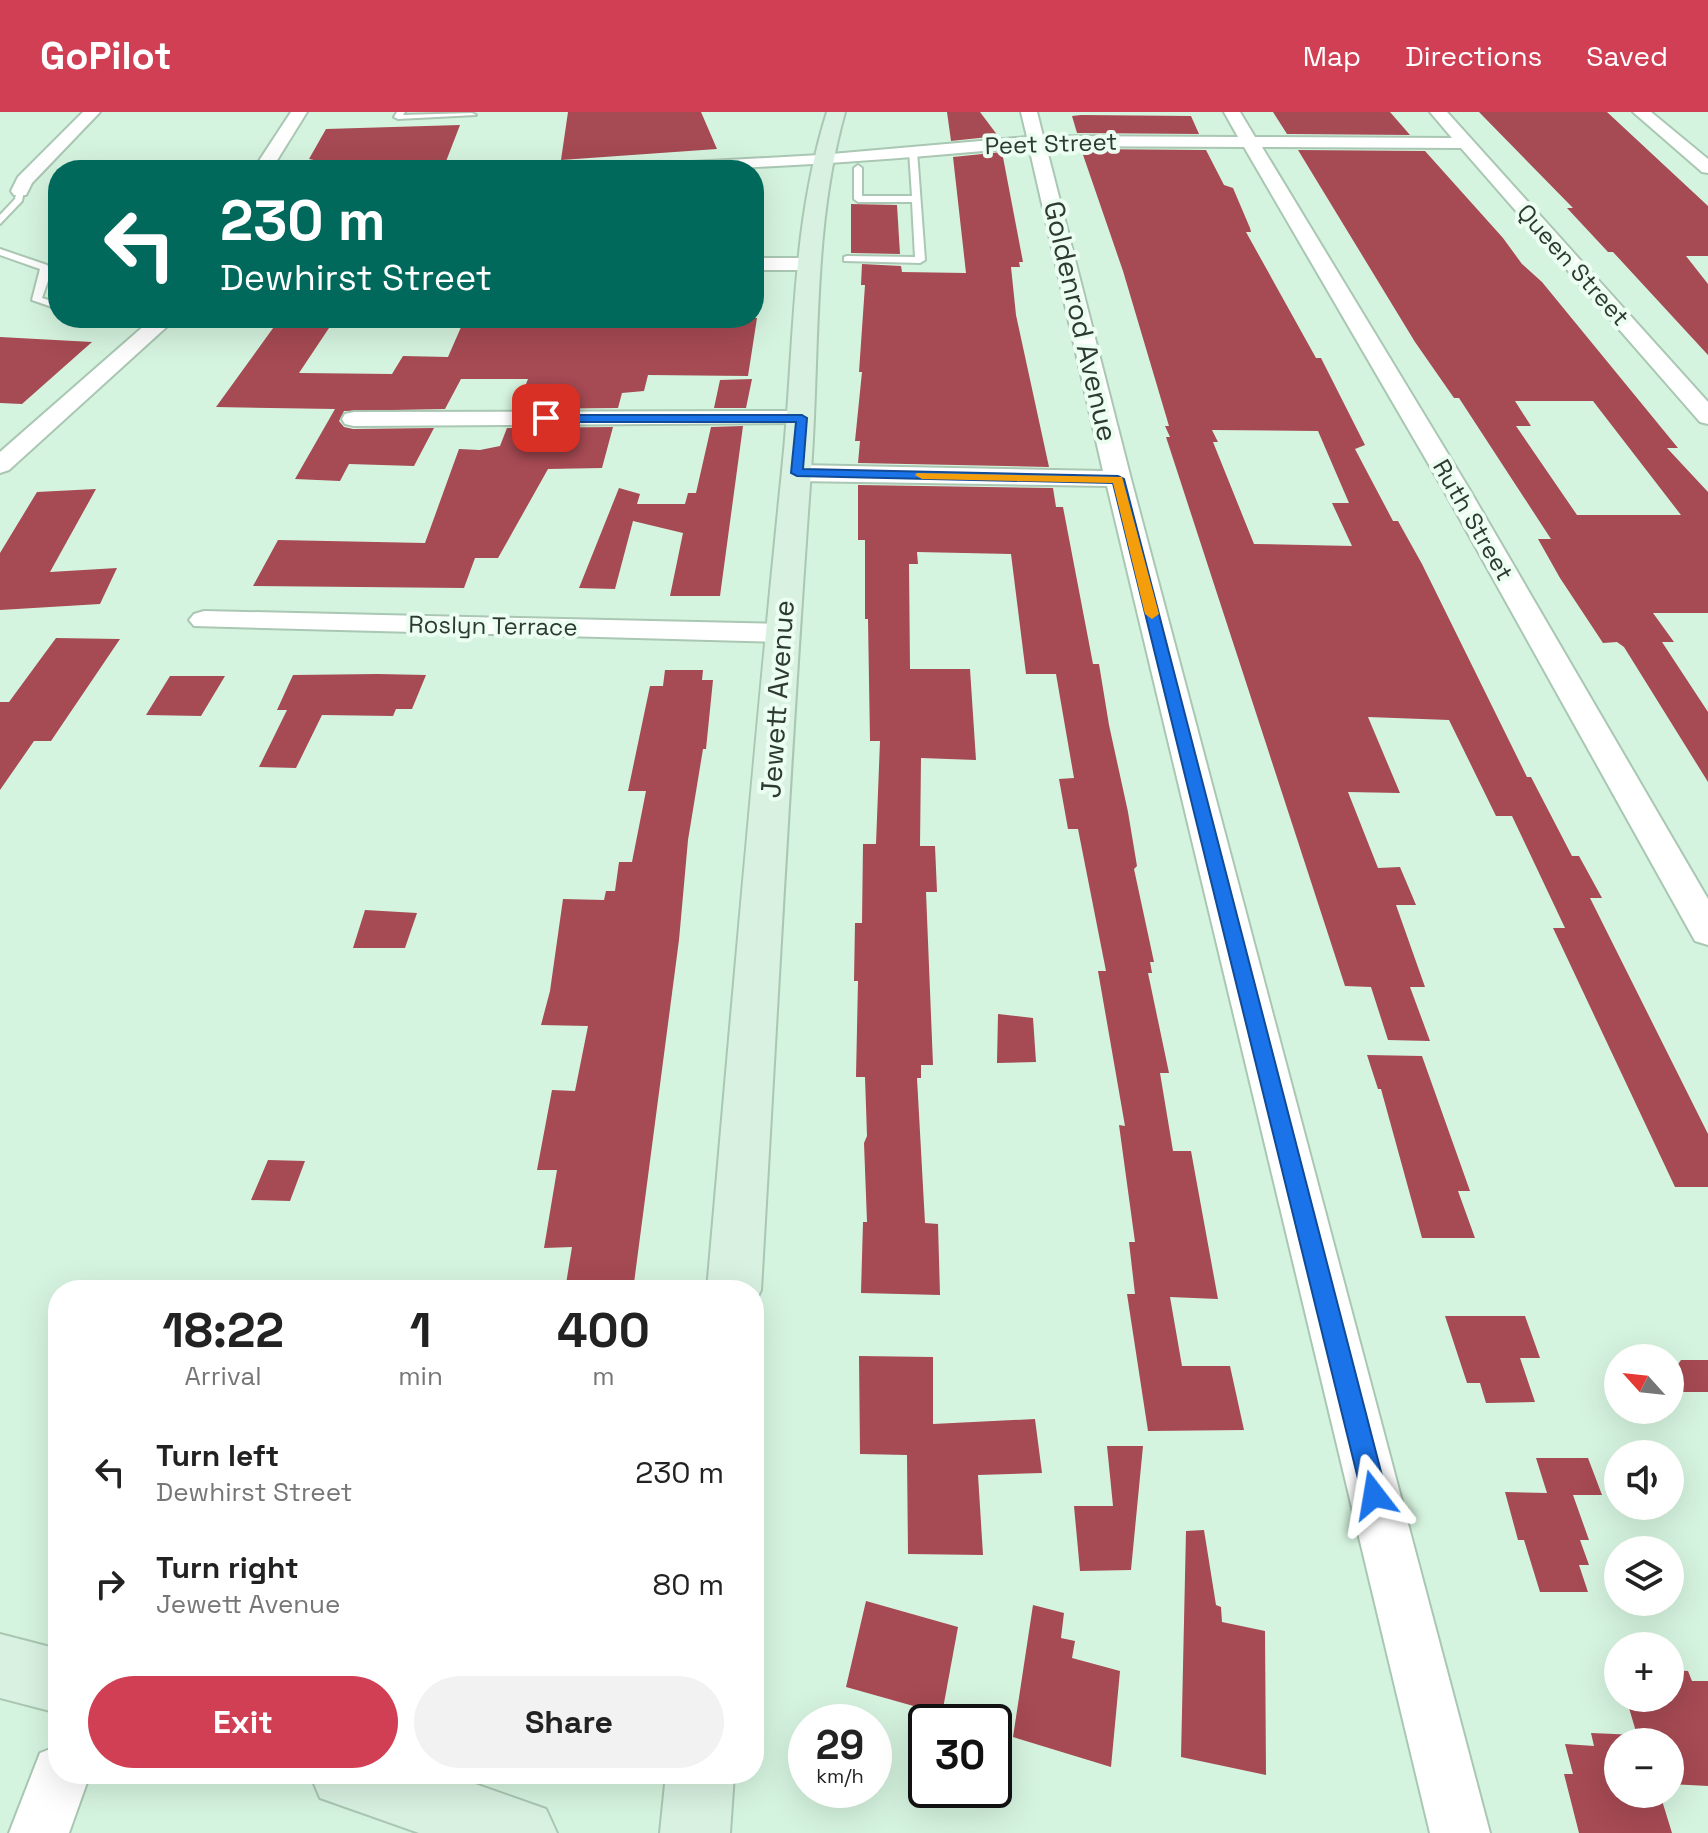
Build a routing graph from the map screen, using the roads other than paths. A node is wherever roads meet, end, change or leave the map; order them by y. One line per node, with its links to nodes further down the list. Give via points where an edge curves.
1 (92, 112): 20 (street, via 24,181)
2 (299, 112): 15 (street)
3 (401, 112): 8 (lane, via 398,117)
4 (836, 112): 16 (main road, Jewett Avenue)
5 (1232, 112): 10 (street, Ruth Street)
6 (1438, 112): 11 (street, Queen Street)
7 (1641, 112): 12 (street)
8 (472, 115)
9 (1034, 126): 10 (street, Peet Street); 14 (street, Peet Street); 37 (street, Goldenrod Avenue)
10 (1249, 142): 11 (street, Peet Street); 40 (street, Ruth Street, via 1455,487)
11 (1464, 143): 30 (street, Queen Street)
12 (1676, 143): 13 (street); 19 (street)
13 (1708, 143)
14 (913, 151): 16 (street, Peet Street); 22 (lane)
15 (268, 160)
16 (820, 160): 17 (street, Peet Street); 27 (main road, Jewett Avenue)
17 (764, 163)
18 (858, 168): 22 (lane, via 858,199)
19 (1708, 168)
20 (30, 190): 21 (street); 23 (lane)
21 (0, 191)
22 (916, 199): 25 (lane, via 920,260)
23 (0, 221)
24 (0, 252): 28 (lane, via 44,267 37,300)
25 (847, 259)
26 (764, 264): 27 (street)
27 (805, 264): 31 (main road, Jewett Avenue)
28 (48, 303)
29 (155, 328): 34 (street)
30 (1708, 417)
31 (802, 418): 32 (street); 36 (main road, Jewett Avenue)
32 (354, 419)
33 (0, 432): 34 (street)
34 (35, 433): 35 (street)
35 (0, 465)
36 (797, 473): 37 (street); 39 (main road, Jewett Avenue)
37 (1118, 479): 50 (street, Goldenrod Avenue)
38 (204, 620): 39 (street, Roslyn Terrace)
39 (782, 633): 41 (main road, Jewett Avenue)
40 (1708, 931)
41 (735, 1280)
42 (0, 1666): 43 (main road)
43 (48, 1678)
44 (57, 1784): 47 (street)
45 (374, 1784): 48 (main road)
46 (699, 1784): 49 (main road)
47 (39, 1833)
48 (522, 1833)
49 (695, 1833)
50 (1460, 1833)

